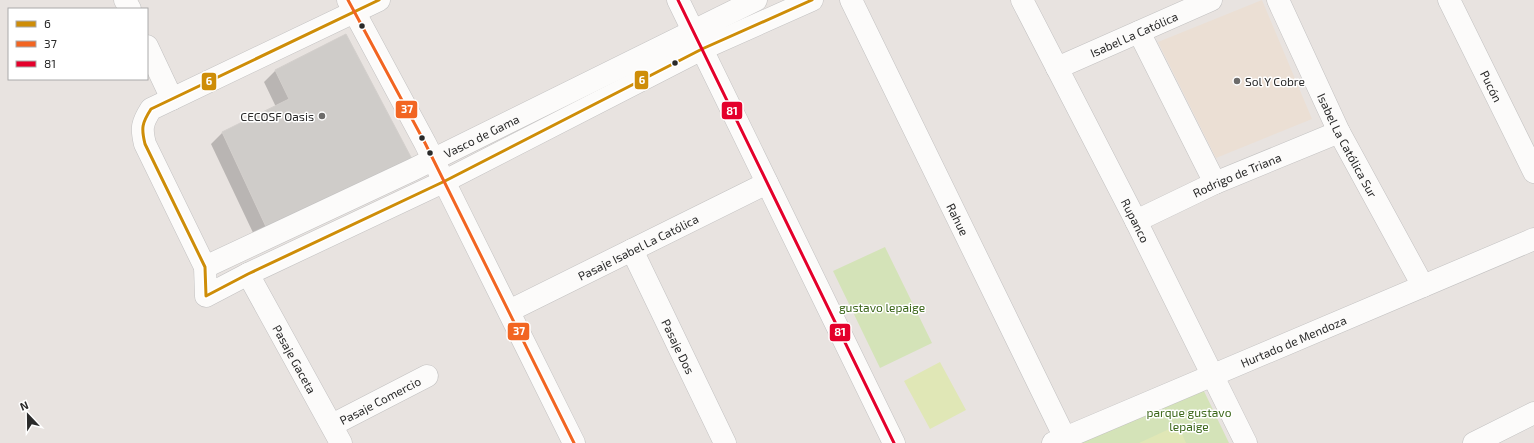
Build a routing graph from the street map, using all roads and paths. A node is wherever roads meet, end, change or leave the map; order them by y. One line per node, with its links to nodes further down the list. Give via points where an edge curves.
1 (379, 0): 10 (street)
2 (678, 0): 12 (street)
3 (756, 0): 12 (street, Vasco de Gama)
4 (812, 0): 12 (street, Vasco de Gama)
5 (851, 0): 33 (street, Rahue)
6 (1022, 0): 14 (street, Rupanco)
7 (1211, 0): 11 (street, Isabel La Católica)
8 (1278, 0): 16 (street, Isabel La Católica Sur)
9 (1449, 0): 18 (street, Pucón)
10 (351, 6): 15 (street); 17 (street)
11 (1139, 32): 14 (street, Isabel La Católica); 20 (street)
12 (698, 40): 17 (street, Vasco de Gama); 19 (street, Vasco de Gama); 21 (street)
13 (148, 48): 15 (street)
14 (1057, 68): 22 (street, Rupanco)
15 (172, 99): 25 (street, via 151,109 145,118 142,131 145,144)
16 (1339, 132): 20 (street, Rodrigo de Triana); 27 (street, Isabel La Católica Sur)
17 (433, 159): 19 (street); 25 (street, Vasco de Gama)
18 (1534, 172)
19 (445, 182): 26 (street, Vasco de Gama); 28 (street)
20 (1216, 182): 22 (street, Rodrigo de Triana)
21 (767, 183): 24 (street, Pasaje Isabel La Católica); 36 (street)
22 (1136, 221): 29 (street, Rupanco)
23 (1534, 239): 27 (street, Hurtado de Mendoza)
24 (632, 250): 28 (street, Pasaje Isabel La Católica); 35 (street, Pasaje Dos)
25 (205, 268): 26 (street, Vasco de Gama, via 206,296)
26 (248, 274): 32 (street, Pasaje Gaceta)
27 (1423, 286): 29 (street, Hurtado de Mendoza)
28 (509, 311): 34 (street)
29 (1213, 375): 33 (street, Hurtado de Mendoza); 37 (street, Rupanco)
30 (427, 376): 32 (street, Pasaje Comercio)
31 (1534, 412): 38 (street)
32 (337, 434)
33 (1059, 441)
34 (574, 443)
35 (725, 443)
36 (894, 443)
37 (1246, 443)
38 (1474, 443)

